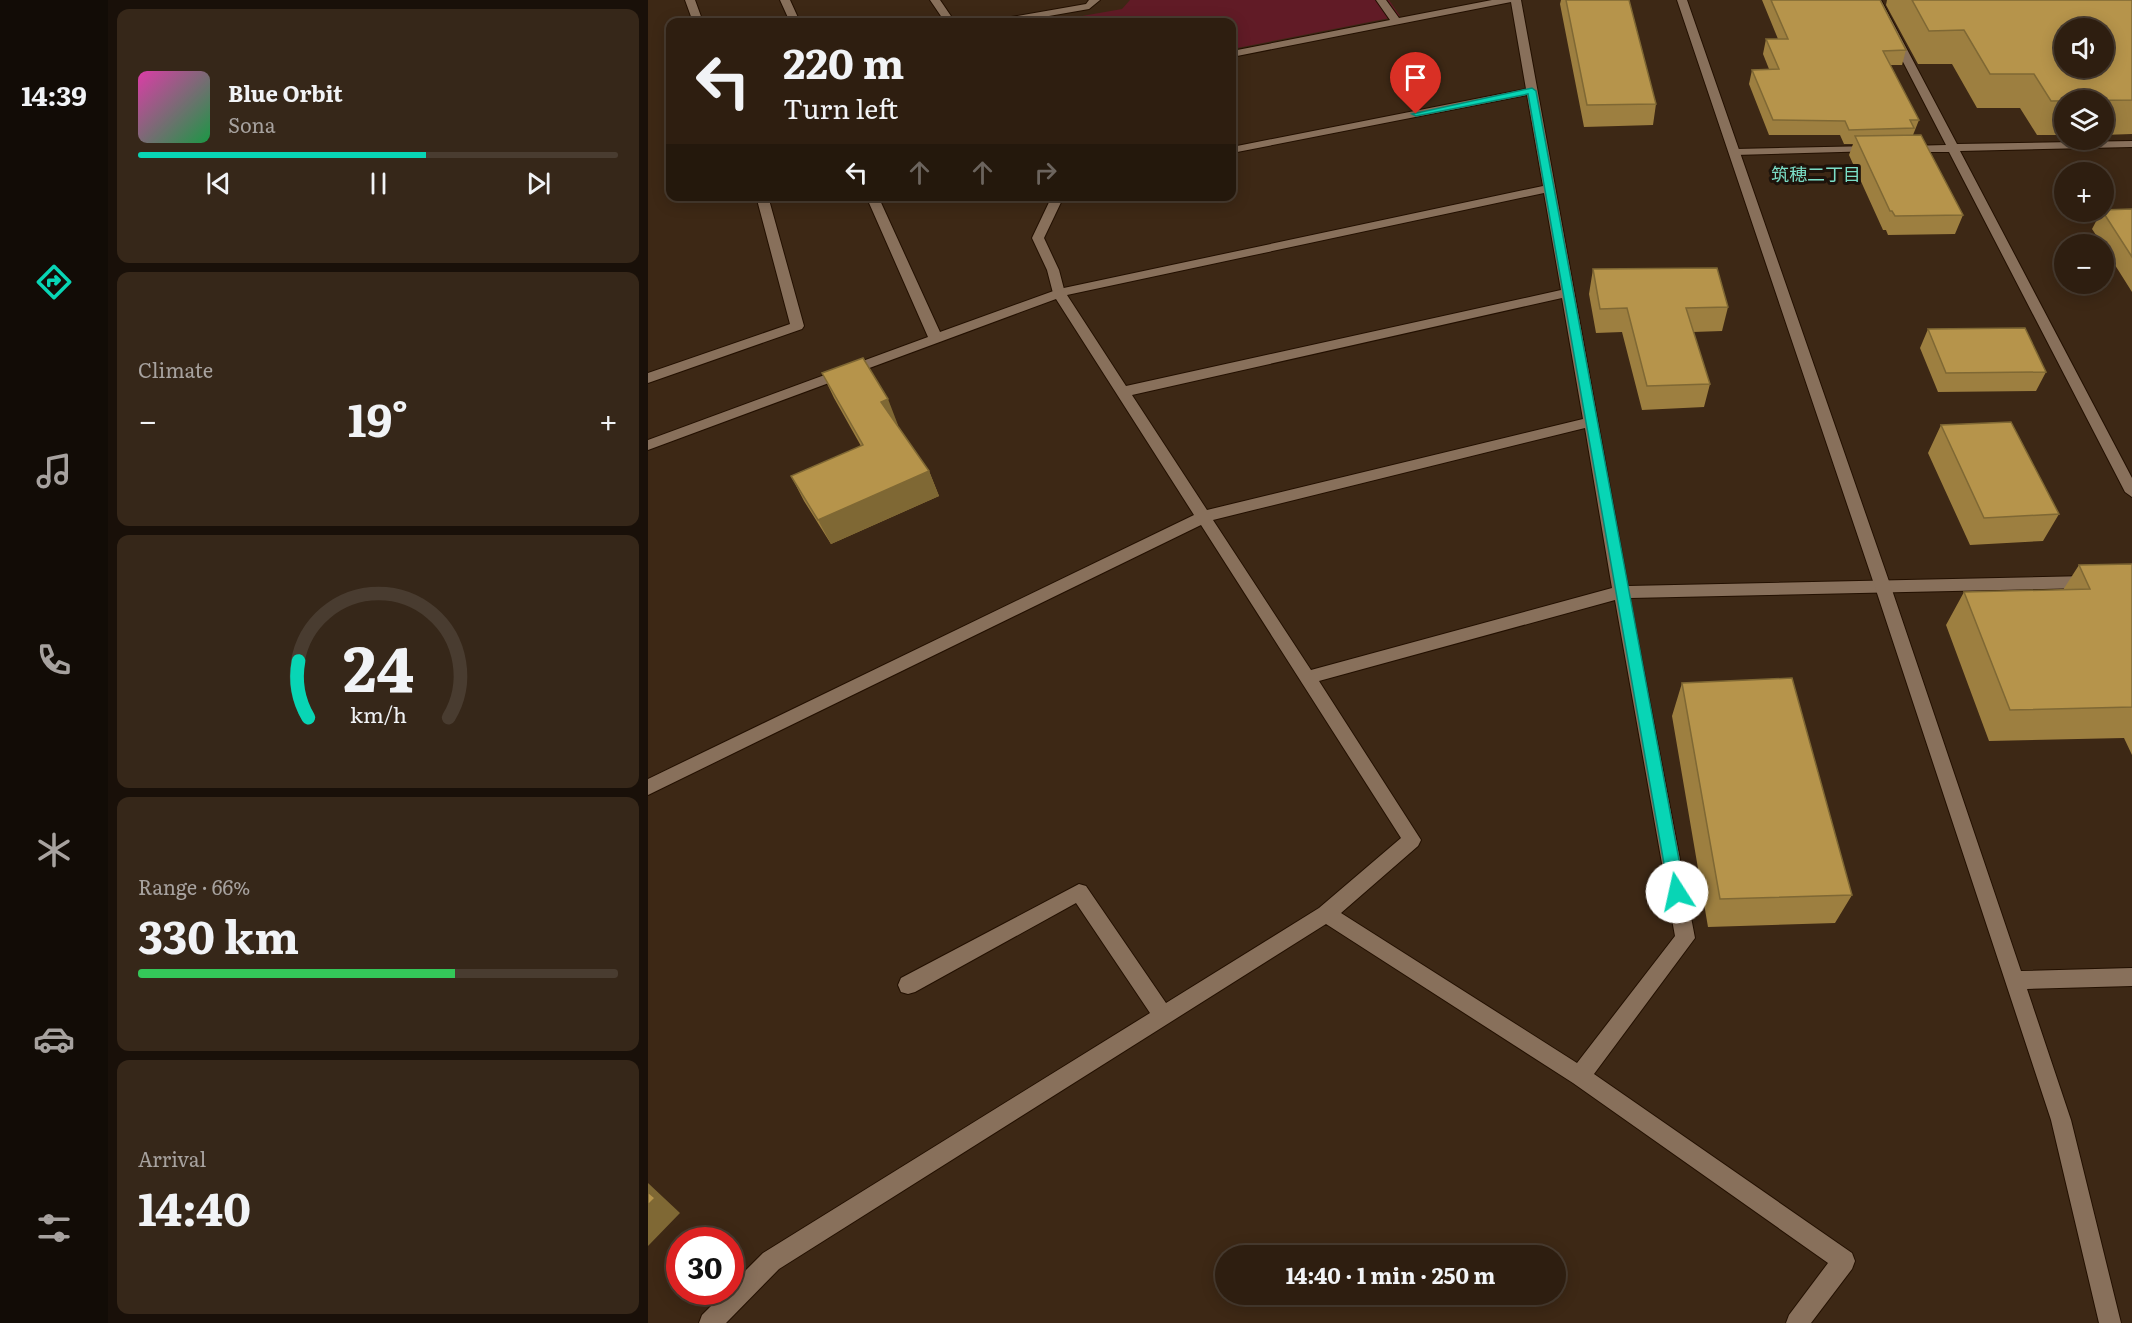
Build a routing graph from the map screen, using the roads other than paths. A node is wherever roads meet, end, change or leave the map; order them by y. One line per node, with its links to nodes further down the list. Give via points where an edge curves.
1 (690, 0): 10 (street)
2 (785, 0): 11 (street)
3 (934, 0): 12 (street)
4 (1095, 0): 13 (street, via 1089,6)
5 (1381, 0): 14 (street)
6 (1508, 0): 14 (street)
7 (1516, 0): 16 (street)
8 (1682, 0): 20 (street)
9 (1876, 0): 18 (street)
10 (697, 18)
11 (793, 18)
12 (947, 18)
13 (1022, 18)
14 (1397, 22): 15 (street)
15 (1236, 53)
16 (1532, 91): 19 (street); 21 (street)
17 (2132, 144): 18 (street)
18 (1954, 148): 20 (street); 32 (street)
19 (1236, 149)
20 (1735, 152): 35 (street)
21 (1549, 188): 25 (street); 26 (street)
22 (763, 201): 28 (street, via 796,326)
23 (874, 201): 27 (street)
24 (1056, 201): 25 (street, via 1038,238)
25 (1059, 293): 27 (street); 29 (street)
26 (1568, 293): 29 (street); 30 (street)
27 (936, 339): 31 (street)
28 (648, 378)
29 (1122, 392): 33 (street)
30 (1591, 422): 33 (street); 36 (street)
31 (648, 445)
32 (2132, 492)
33 (1203, 517): 37 (street); 38 (street)
34 (2132, 580): 35 (street)
35 (1883, 587): 36 (street); 41 (street)
36 (1621, 592): 37 (street); 44 (street, via 1686,938)
37 (1307, 678): 39 (street, via 1412,840)
38 (648, 788)
39 (1326, 914): 43 (street); 44 (street)
40 (2132, 977): 41 (street)
41 (2016, 980): 47 (street, via 2061,1120)
42 (908, 985): 43 (street, via 1079,892)
43 (1163, 1016): 45 (street, via 771,1260)
44 (1580, 1076): 46 (street, via 1844,1261)
45 (710, 1323)
46 (1797, 1323)
47 (2110, 1323)

